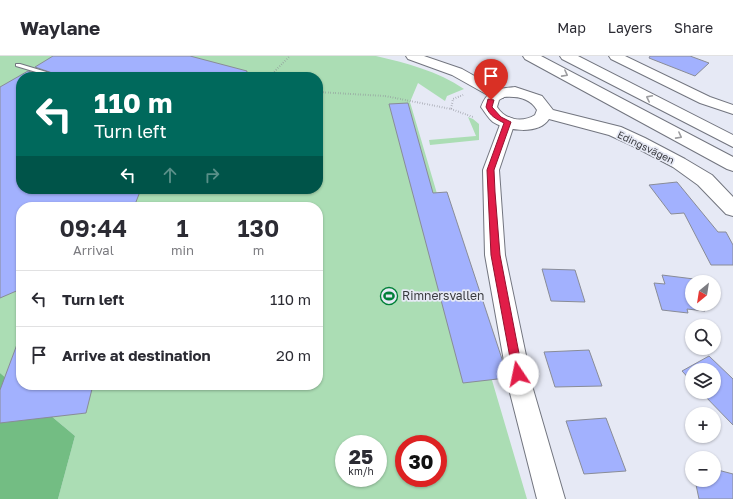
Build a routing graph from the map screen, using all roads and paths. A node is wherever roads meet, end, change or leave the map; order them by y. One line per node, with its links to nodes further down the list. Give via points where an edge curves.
1 (290, 56): 8 (path)
2 (412, 56): 11 (street, via 457,72)
3 (530, 56): 18 (main road, one-way to 18)
4 (567, 56): 17 (main road, one-way to 4)
5 (615, 56): 13 (street, via 705,100)
6 (18, 65): 7 (lane)
7 (42, 72)
8 (274, 72)
9 (323, 92): 12 (path, via 382,94 420,100)
10 (464, 94): 12 (path, via 453,100)
11 (498, 95): 14 (main road, via 515,92 529,95 540,102); 16 (main road, via 491,100 490,109 496,116)
12 (451, 109): 15 (path)
13 (733, 110)
14 (545, 113): 16 (main road, via 532,124); 19 (main road, Edingsvägen, via 590,123 639,142 705,180)
15 (476, 118)
16 (508, 122): 20 (street, via 491,170 495,255 521,389)
17 (733, 142)
18 (733, 165)
19 (733, 209)
20 (551, 499)

